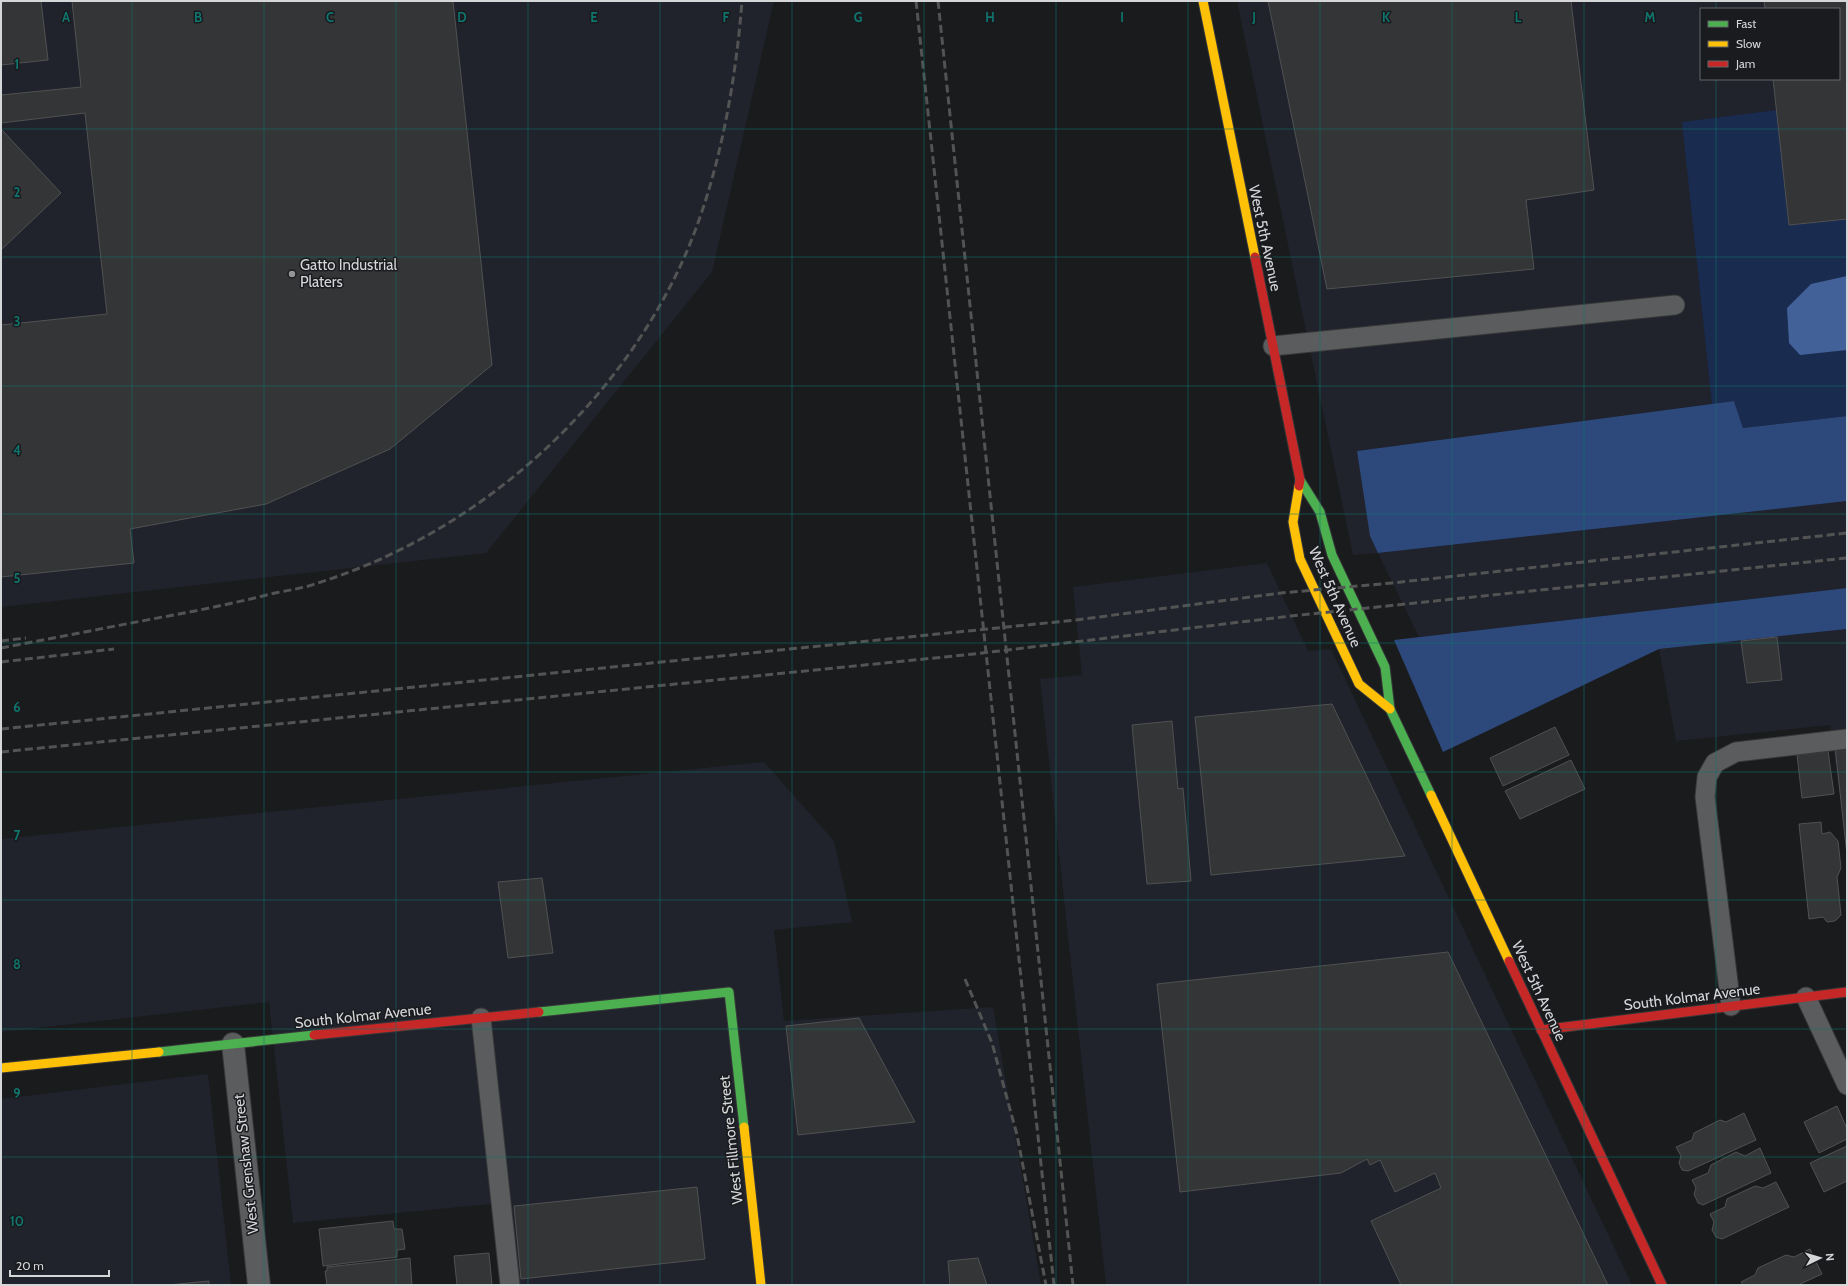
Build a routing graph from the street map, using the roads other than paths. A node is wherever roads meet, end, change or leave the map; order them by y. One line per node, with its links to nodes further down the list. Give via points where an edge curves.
1 (1202, 1): 3 (street, West 5th Avenue)
2 (1676, 305): 3 (lane)
3 (1273, 346): 4 (street, West 5th Avenue)
4 (1300, 480): 5 (street, West 5th Avenue, via 1320,512 1332,555 1385,667); 5 (street, West 5th Avenue, via 1293,522 1300,559 1359,684)
5 (1390, 710): 12 (street, West 5th Avenue)
6 (1847, 739): 10 (lane, via 1736,752 1715,763 1707,777 1705,797)
7 (729, 992): 11 (street, South Kolmar Avenue); 18 (street, West Fillmore Street)
8 (1847, 992): 9 (street, South Kolmar Avenue)
9 (1806, 997): 10 (street, South Kolmar Avenue); 15 (lane)
10 (1731, 1006): 12 (street, South Kolmar Avenue)
11 (481, 1018): 13 (street, South Kolmar Avenue); 17 (lane)
12 (1541, 1030): 19 (street, West 5th Avenue)
13 (232, 1044): 14 (street, South Kolmar Avenue); 16 (street, West Grenshaw Street)
14 (1, 1068)
15 (1847, 1085)
16 (259, 1285)
17 (510, 1285)
18 (761, 1285)
19 (1662, 1285)

